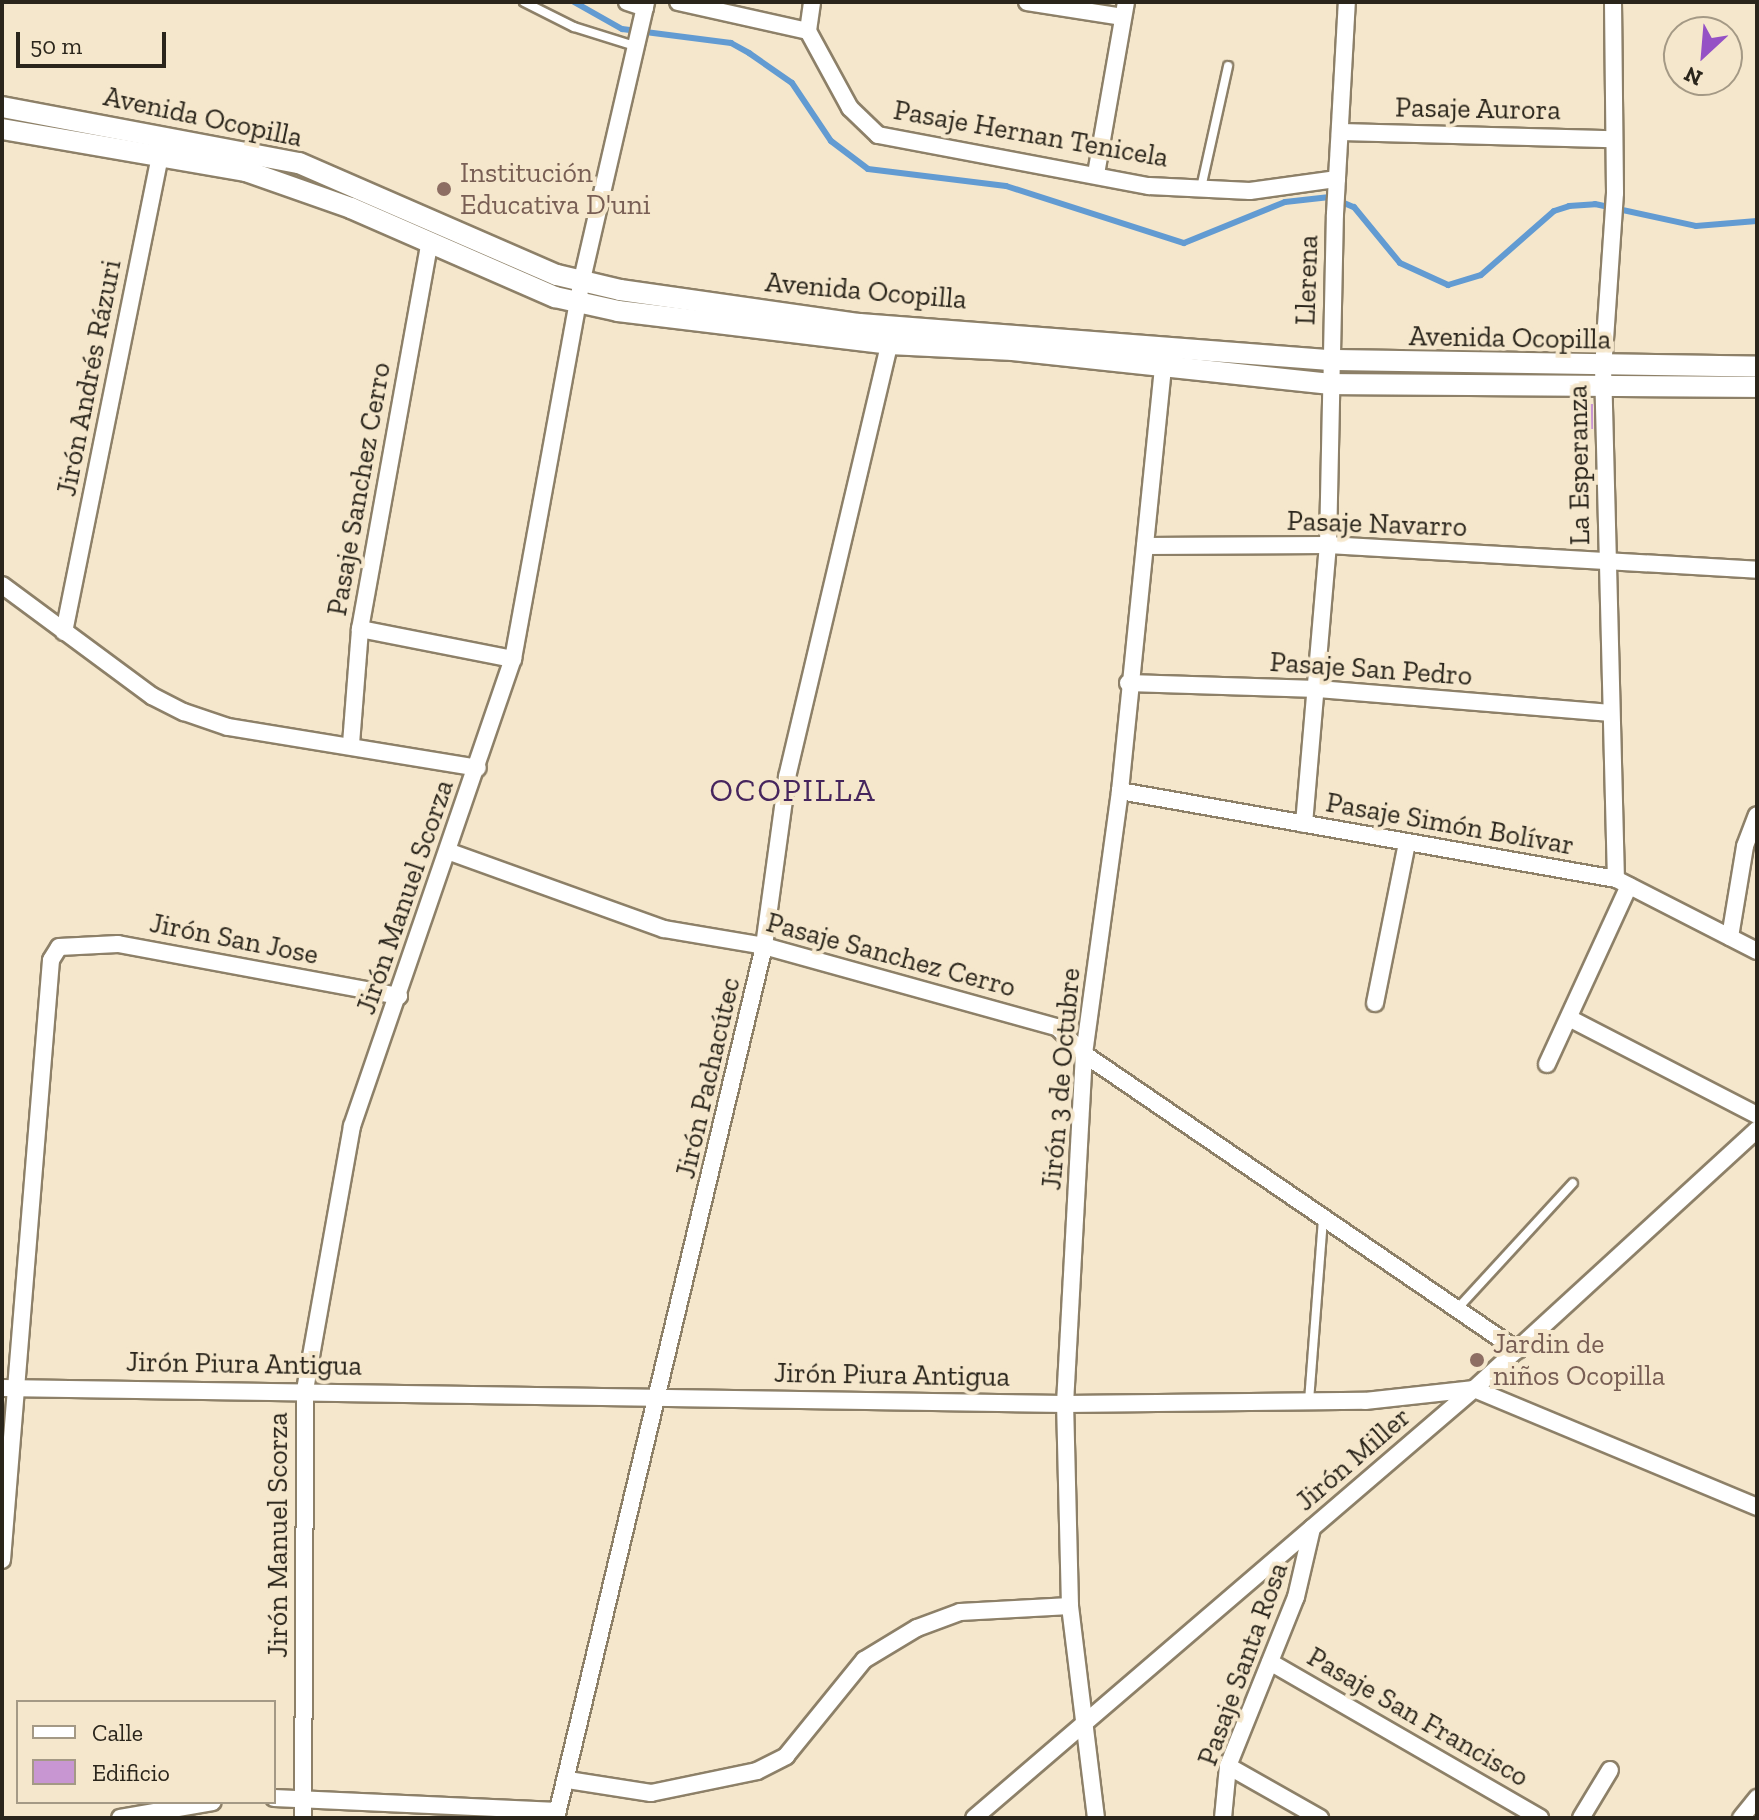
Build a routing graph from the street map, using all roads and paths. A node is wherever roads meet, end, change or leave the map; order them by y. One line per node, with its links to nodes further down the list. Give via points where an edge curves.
1 (524, 2): 11 (lane, via 574,27)
2 (627, 2): 8 (street)
3 (678, 2): 10 (street)
4 (812, 2): 10 (street)
5 (1027, 2): 9 (street)
6 (1347, 2): 15 (street, Llerena)
7 (1613, 2): 17 (street, La Esperanza)
8 (645, 8): 11 (street, Jirón Manuel Scorza)
9 (1124, 9): 19 (street)
10 (808, 31): 19 (street, Pasaje Hernan Tenicela, via 850,108 878,135)
11 (639, 47): 23 (street, Jirón Manuel Scorza)
12 (1228, 66): 21 (lane)
13 (2, 107): 16 (street, Avenida Ocopilla)
14 (2, 129): 18 (street, Avenida Ocopilla)
15 (1340, 132): 17 (street, Pasaje Aurora); 20 (street, Llerena)
16 (165, 135): 18 (street, Jirón Andrés Rázuri); 23 (street, Avenida Ocopilla, via 299,163)
17 (1614, 139): 29 (street, La Esperanza)
18 (160, 157): 22 (street, Avenida Ocopilla, via 295,185); 38 (street, Jirón Andrés Rázuri)
19 (1096, 174): 21 (street, Pasaje Hernan Tenicela)
20 (1337, 179): 21 (street, Pasaje Hernan Tenicela, via 1250,191); 27 (street, Llerena)
21 (1201, 188)
22 (429, 244): 24 (street, Avenida Ocopilla); 37 (street, Pasaje Sanchez Cerro)
23 (581, 284): 24 (street, Jirón Manuel Scorza); 26 (street, Avenida Ocopilla, via 860,324)
24 (577, 305): 25 (street, Avenida Ocopilla); 39 (street, Jirón Manuel Scorza)
25 (889, 344): 26 (street, Avenida Ocopilla); 52 (street, Jirón Pachacútec, via 787,777)
26 (1164, 355): 27 (street, Avenida Ocopilla); 30 (street, Avenida Ocopilla); 33 (street, Jirón 3 de Octubre)
27 (1330, 360): 29 (street, Avenida Ocopilla); 30 (street, Llerena)
28 (1757, 367): 29 (street, Avenida Ocopilla)
29 (1604, 377): 30 (street, Avenida Ocopilla); 31 (street, Avenida Ocopilla); 34 (street, La Esperanza)
30 (1330, 384): 32 (street, Llerena)
31 (1757, 387)
32 (1328, 545): 33 (street, Pasaje Navarro); 34 (street, Pasaje Navarro); 41 (street, Llerena)
33 (1145, 546): 40 (street, Jirón 3 de Octubre)
34 (1607, 562): 35 (street, Pasaje Navarro); 42 (street, La Esperanza)
35 (1757, 570)
36 (2, 585): 38 (street)
37 (360, 629): 39 (street); 43 (street, Pasaje Sanchez Cerro)
38 (64, 632): 43 (street, via 184,712 228,727)
39 (513, 659): 44 (street, Jirón Manuel Scorza)
40 (1128, 683): 41 (street, Pasaje San Pedro); 45 (street, Jirón 3 de Octubre)
41 (1318, 689): 42 (street, Pasaje San Pedro); 47 (street, Llerena)
42 (1611, 713): 50 (street, La Esperanza)
43 (351, 744): 44 (street)
44 (478, 768): 49 (street, Jirón Manuel Scorza)
45 (1120, 791): 47 (street, Pasaje Simón Bolívar); 57 (street, Jirón 3 de Octubre)
46 (1757, 815): 51 (street, via 1745,846)
47 (1304, 824): 48 (street, Pasaje Simón Bolívar)
48 (1407, 843): 50 (street, Pasaje Simón Bolívar); 55 (street)
49 (450, 852): 52 (street, Pasaje Sanchez Cerro, via 664,929); 54 (street, Jirón Manuel Scorza)
50 (1622, 883): 51 (street, Pasaje Simón Bolívar); 56 (street)
51 (1730, 937): 53 (street, Pasaje Simón Bolívar)
52 (764, 946): 57 (street, Pasaje Sanchez Cerro, via 1057,1027); 68 (street, Jirón Pachacútec)
53 (1757, 951)
54 (399, 996): 65 (street, Jirón San Jose, via 118,944 59,947 51,960); 67 (street, Jirón Manuel Scorza, via 352,1126)
55 (1375, 1003)
56 (1571, 1019): 58 (street); 59 (street)
57 (1084, 1054): 62 (street, Pasaje Sanchez Cerro); 70 (street, Jirón 3 de Octubre)
58 (1547, 1064)
59 (1757, 1115)
60 (1755, 1135): 64 (street, Jirón Miller)
61 (1573, 1183): 63 (lane)
62 (1323, 1217): 63 (street, Pasaje Sanchez Cerro); 69 (lane)
63 (1457, 1309): 64 (street, Pasaje Sanchez Cerro)
64 (1517, 1350): 66 (street, Jirón Miller)
65 (9, 1388): 67 (street, Jirón Piura Antigua); 73 (street)
66 (1474, 1389): 69 (street, Jirón Piura Antigua); 71 (street, Jirón Piura Antigua); 72 (street, Jirón Miller)
67 (305, 1390): 68 (street, Jirón Piura Antigua); 80 (street, Jirón Manuel Scorza)
68 (662, 1397): 70 (street, Jirón Piura Antigua); 79 (street, Jirón Pachacútec)
69 (1309, 1401): 70 (street, Jirón Piura Antigua)
70 (1065, 1404): 74 (street, Jirón 3 de Octubre)
71 (1757, 1507)
72 (1312, 1528): 75 (street, Pasaje Santa Rosa, via 1309,1557); 76 (street, Jirón Miller)
73 (2, 1560)
74 (1070, 1606): 76 (street, Jirón 3 de Octubre); 79 (street, via 960,1612 917,1628 864,1660 786,1756 757,1771 651,1793)
75 (1270, 1662): 77 (street, Pasaje Santa Rosa); 91 (street, Pasaje San Francisco)
76 (1081, 1726): 87 (street, Jirón Miller); 88 (street, Jirón 3 de Octubre)
77 (1228, 1766): 89 (street, Pasaje Santa Rosa); 90 (street)
78 (1610, 1770): 92 (street)
79 (568, 1780): 84 (street, Jirón Pachacútec)
80 (303, 1797): 81 (street); 84 (street); 86 (street, Jirón Manuel Scorza)
81 (276, 1798)
82 (1757, 1798): 93 (street)
83 (201, 1804): 85 (street)
84 (557, 1814)
85 (120, 1818)
86 (303, 1818)
87 (974, 1818)
88 (1096, 1818)
89 (1223, 1818)
90 (1320, 1818)
91 (1540, 1818)
92 (1581, 1818)
93 (1741, 1818)

